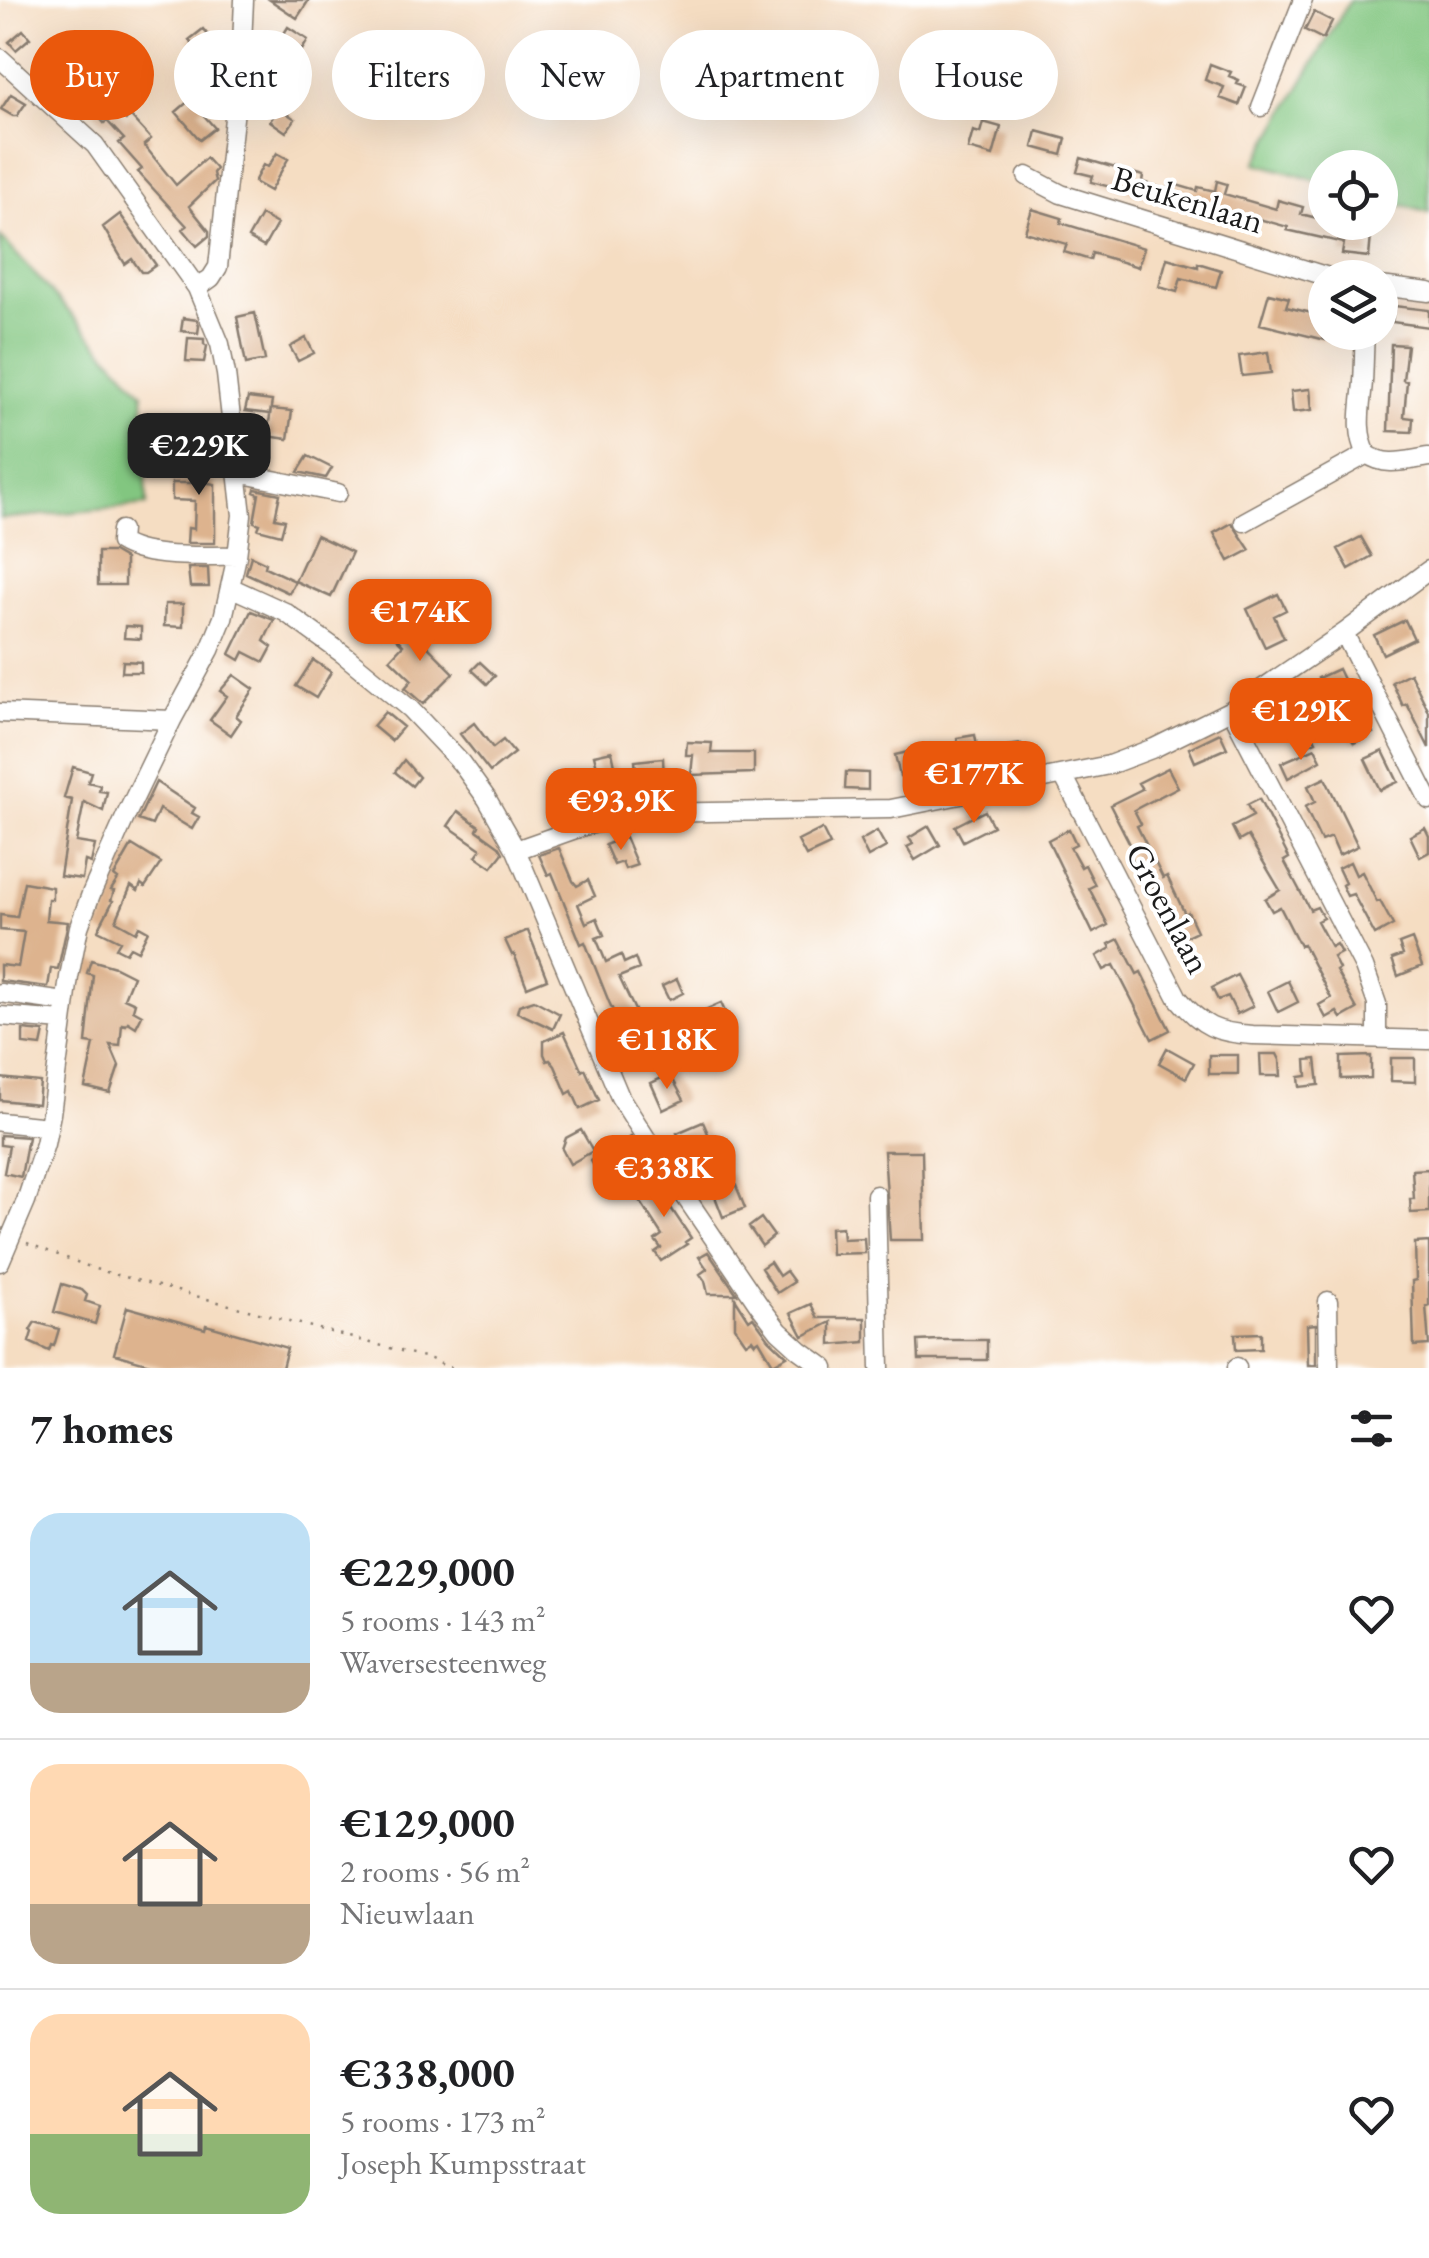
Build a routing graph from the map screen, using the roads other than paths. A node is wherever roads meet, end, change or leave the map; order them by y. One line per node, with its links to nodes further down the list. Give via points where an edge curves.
1 (244, 0): 7 (street, via 218,267)
2 (1304, 0): 4 (street)
3 (0, 58): 7 (street, via 95,145)
4 (1261, 108)
5 (1027, 176): 6 (street, Beukenlaan, via 1061,194)
6 (1308, 271)
7 (196, 288): 13 (street, via 220,344)
8 (1398, 288): 9 (street)
9 (1429, 292)
10 (1364, 350): 11 (street, via 1358,428)
11 (1367, 454): 12 (street, via 1388,463); 15 (street)
12 (1429, 457)
13 (238, 473): 14 (street); 17 (street, via 242,515)
14 (338, 494)
15 (1244, 522)
16 (121, 530): 17 (street, via 120,542 138,550)
17 (236, 556): 19 (street)
18 (1429, 570): 20 (street)
19 (230, 587): 23 (street, via 210,650); 26 (street, via 286,612 410,709 461,763)
20 (1344, 633): 21 (street); 25 (street)
21 (1232, 710): 24 (street, via 1132,757); 30 (street, via 1364,967 1377,1004)
22 (0, 713): 23 (street)
23 (173, 719): 28 (street, via 79,926)
24 (1063, 774): 26 (street, via 892,809 644,813); 30 (street, Groenlaan, via 1192,1015 1229,1034)
25 (1429, 800)
26 (516, 850): 37 (street, via 620,1097 759,1306)
27 (0, 993): 28 (street)
28 (64, 1012): 29 (street); 33 (street)
29 (0, 1016)
30 (1376, 1038): 31 (street, Groenlaan)
31 (1429, 1040)
32 (0, 1122): 33 (street)
33 (49, 1127): 35 (street)
34 (876, 1195): 38 (street)
35 (0, 1262)
36 (1328, 1301): 39 (street)
37 (825, 1368)
38 (880, 1368)
39 (1329, 1368)

